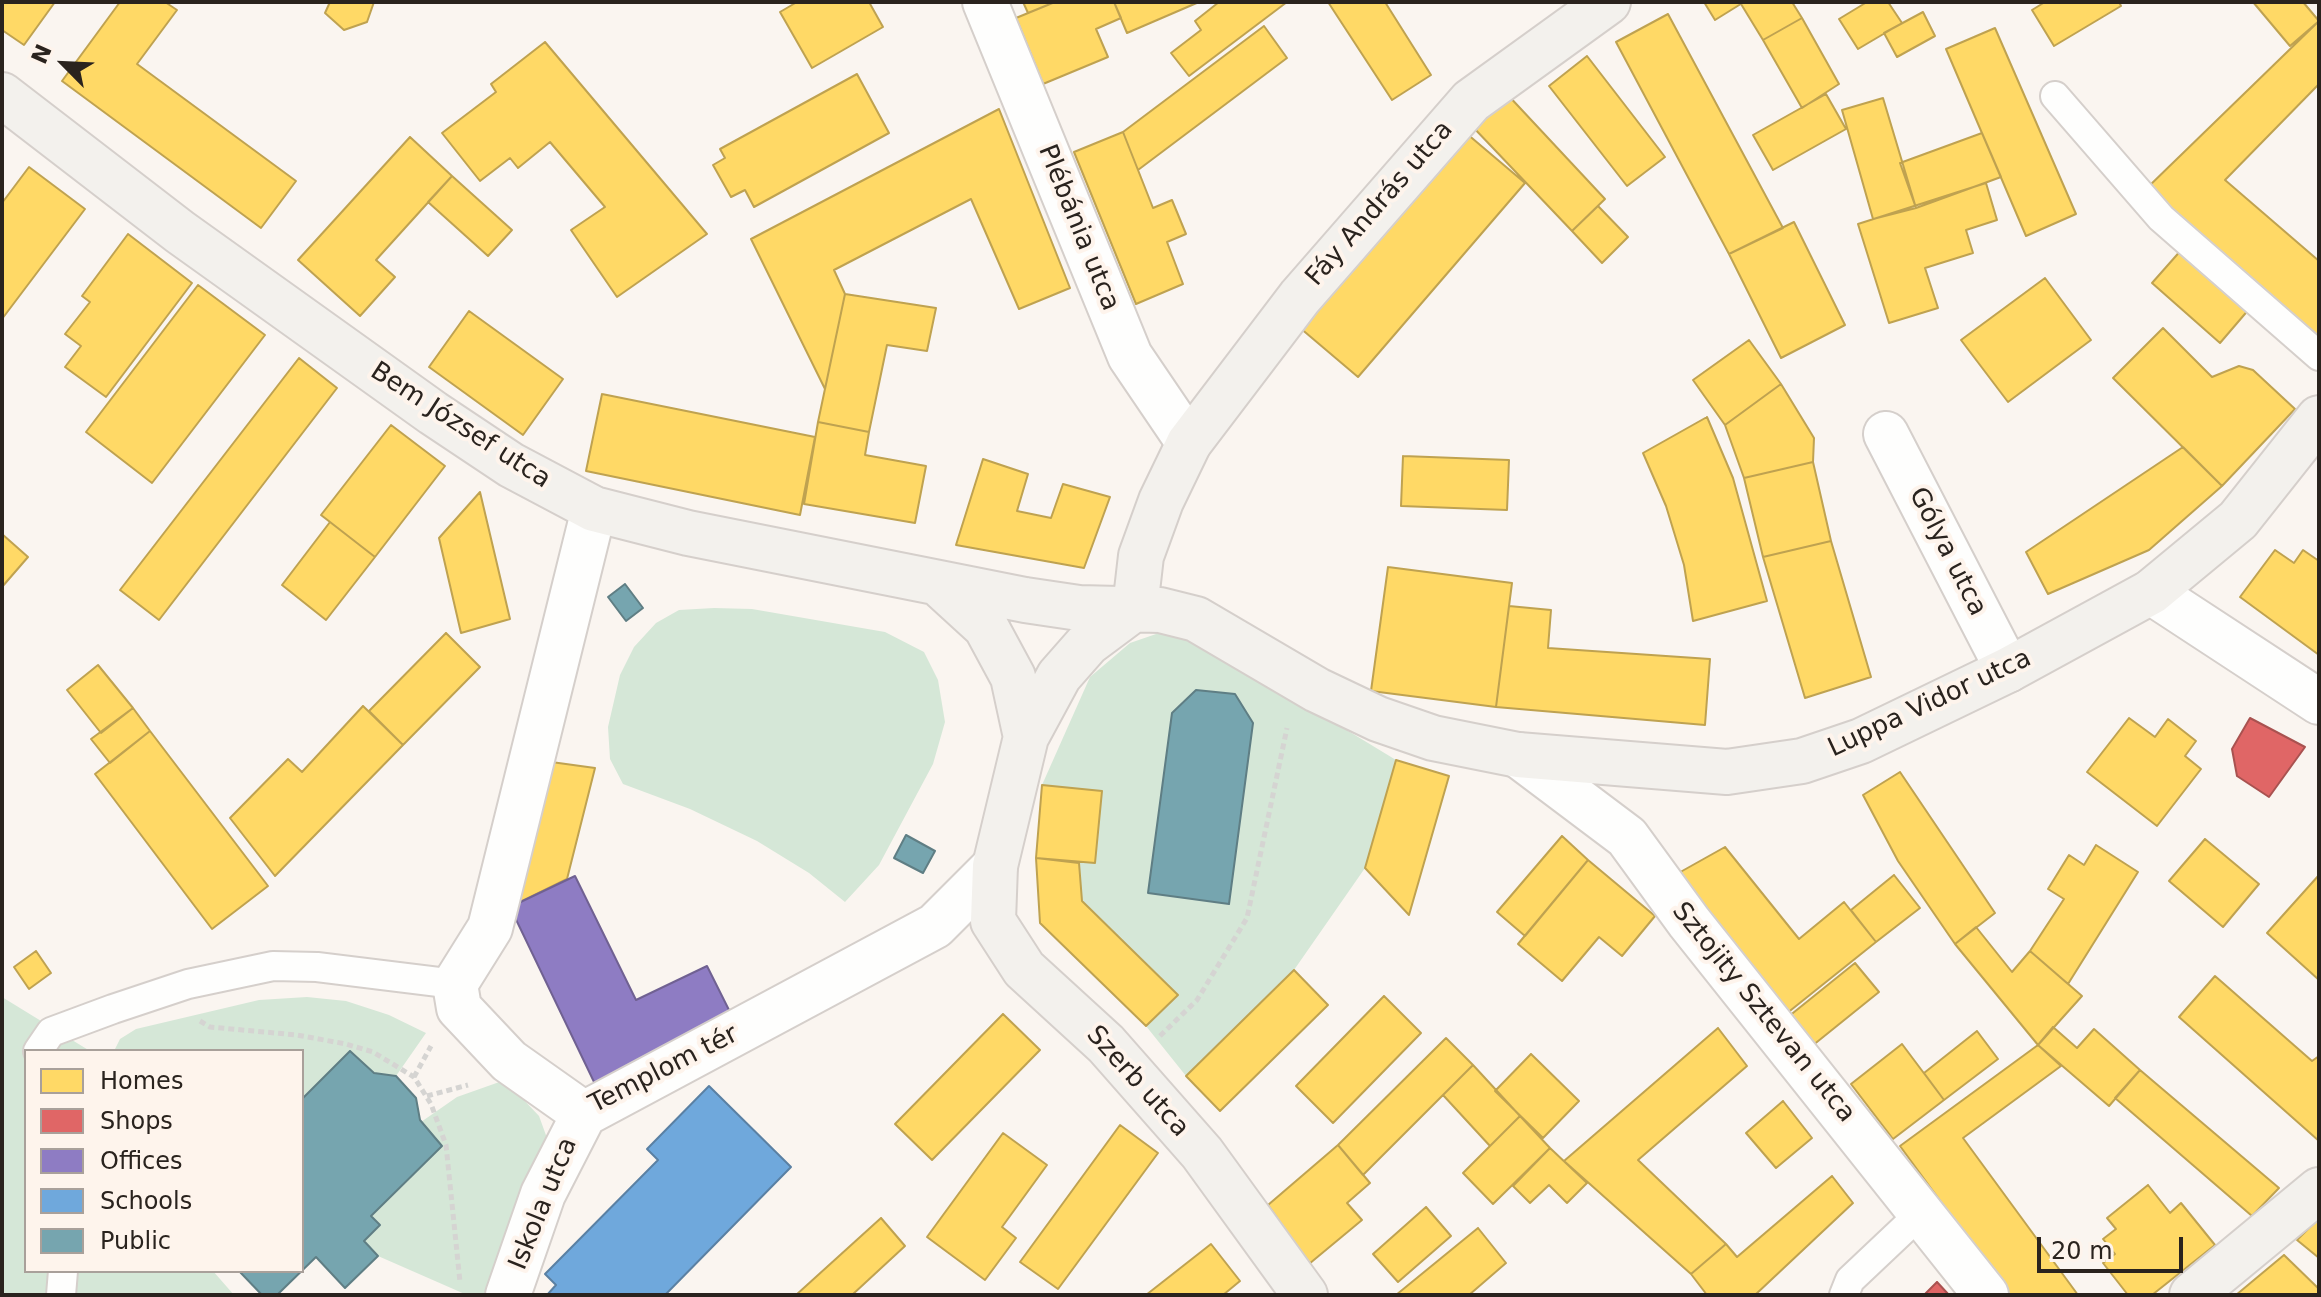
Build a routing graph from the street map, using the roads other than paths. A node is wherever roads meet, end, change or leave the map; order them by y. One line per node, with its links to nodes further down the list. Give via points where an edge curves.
1 (985, 2): 8 (street, Plébánia utca, via 1130,356)
2 (1608, 2): 8 (street, Fáy András utca, via 1471,101 1300,297)
3 (2, 95): 9 (street, Bem József utca, via 180,232 433,413 511,465)
4 (2055, 96): 5 (lane, via 2161,218)
5 (2319, 356)
6 (2319, 418): 11 (street, Luppa Vidor utca, via 2238,520)
7 (1886, 434): 14 (street, Gólya utca)
8 (1189, 443): 12 (street, Fáy András utca, via 1141,556)
9 (594, 509): 10 (street, Bem József utca); 19 (street, via 490,928)
10 (939, 584): 12 (street, Bem József utca, via 1079,608); 16 (street, via 986,627 1013,677)
11 (2151, 592): 14 (street, Luppa Vidor utca); 15 (street)
12 (1135, 608): 13 (street, Bem József utca); 16 (street, via 1088,643 1059,676)
13 (1196, 619): 17 (street, Luppa Vidor utca, via 1378,719 1433,738)
14 (2008, 670): 17 (street, Luppa Vidor utca, via 1861,741 1802,761 1727,772)
15 (2319, 702)
16 (1026, 737): 18 (street, Szerb utca)
17 (1518, 755): 23 (street, Sztojity Sztevan utca, via 1627,837)
18 (995, 866): 21 (street, Templom tér, via 935,926); 27 (street, Szerb utca, via 993,921 1024,969 1106,1044 1202,1153)
19 (455, 984): 20 (lane, via 273,966 188,984 51,1032); 21 (street, Templom tér, via 459,1008 509,1061)
20 (39, 1049)
21 (584, 1114): 26 (street, Iskola utca, via 543,1194)
22 (2319, 1190): 30 (street)
23 (1922, 1212): 28 (lane, via 1850,1280); 29 (street, Sztojity Sztevan utca)
24 (63, 1273): 25 (lane)
25 (61, 1295)
26 (508, 1295)
27 (1305, 1295)
28 (1844, 1295)
29 (1986, 1295)
30 (2192, 1295)

